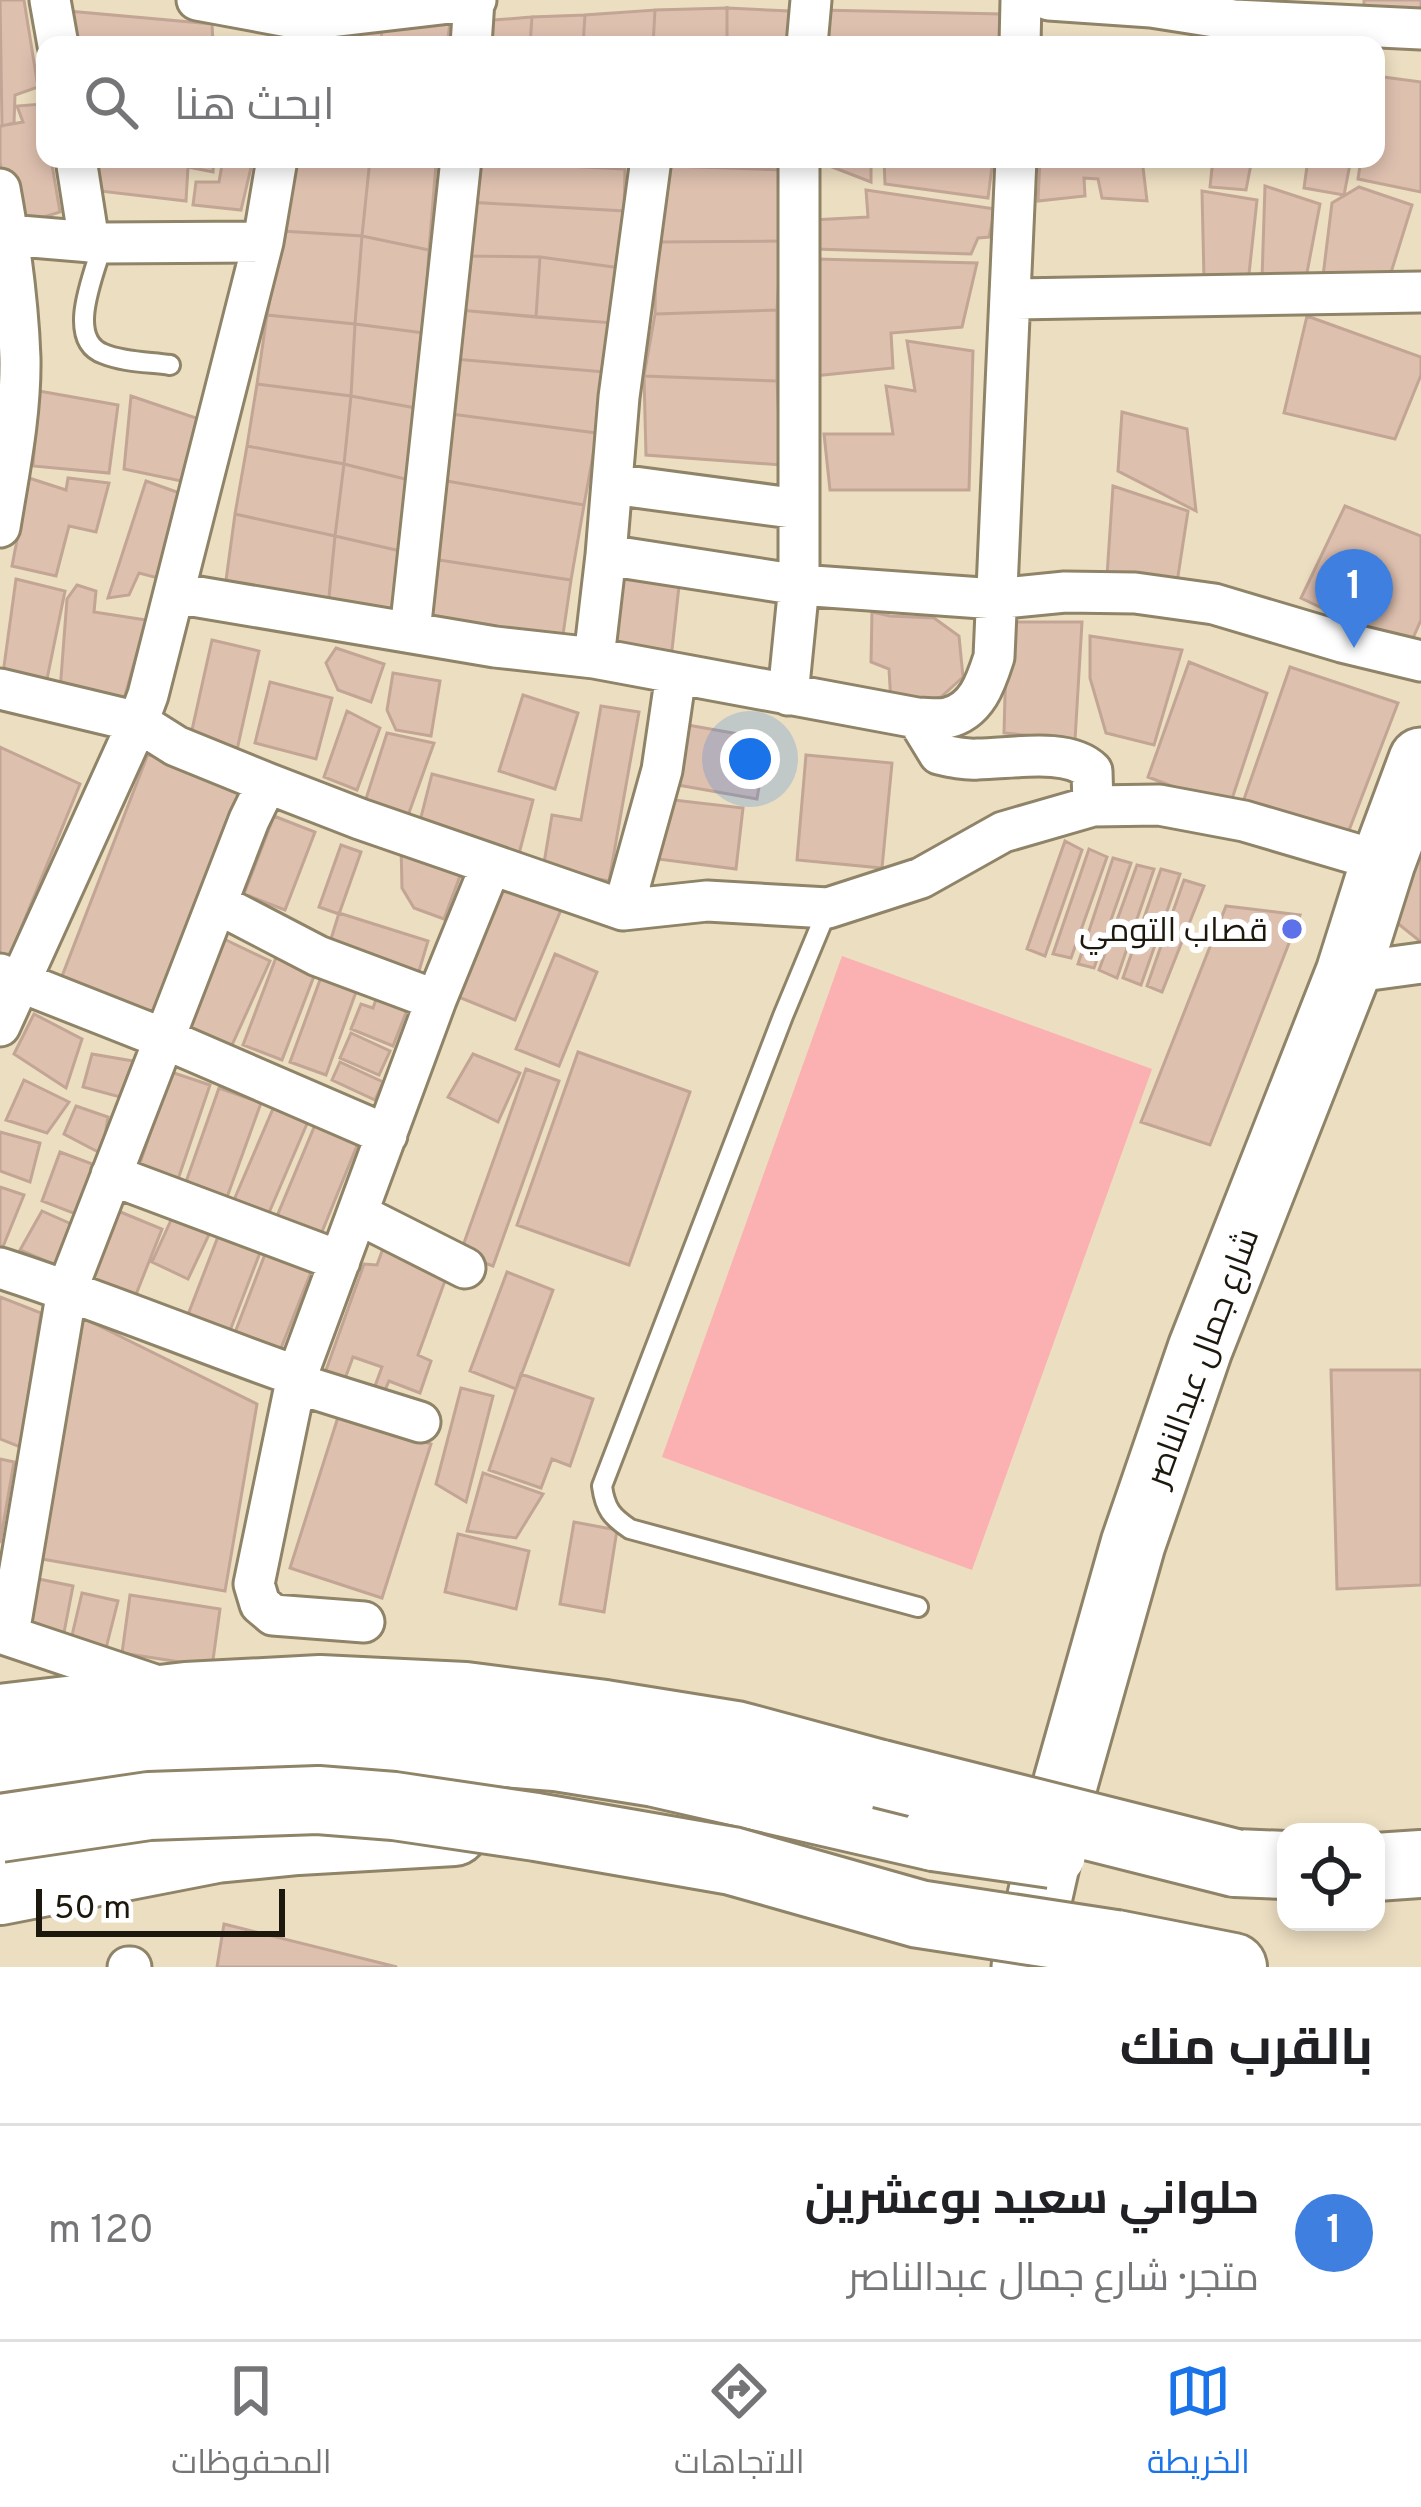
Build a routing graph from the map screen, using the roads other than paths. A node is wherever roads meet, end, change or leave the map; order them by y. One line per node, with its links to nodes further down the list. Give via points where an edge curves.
1 (50, 0): 10 (street)
2 (197, 0): 8 (street)
3 (475, 0): 8 (street); 11 (street)
4 (811, 0): 12 (street)
5 (1021, 0): 13 (street)
6 (1049, 0): 7 (street)
7 (1234, 10): 9 (street)
8 (304, 22)
9 (1421, 29)
10 (56, 36)
11 (472, 36)
12 (808, 36)
13 (1020, 36)
14 (78, 168): 22 (street)
15 (275, 168): 23 (street)
16 (460, 168): 34 (street)
17 (650, 168): 27 (street)
18 (799, 168): 28 (street)
19 (1016, 168): 25 (street)
20 (0, 189): 21 (street)
21 (8, 235): 22 (street); 29 (street, via 20,359)
22 (96, 242): 23 (street); 26 (lane, via 86,341 101,354)
23 (263, 242): 32 (street)
24 (1421, 292): 25 (street)
25 (1011, 299): 33 (street)
26 (170, 365)
27 (612, 484): 28 (street); 30 (street)
28 (800, 509): 31 (street)
29 (0, 527)
30 (606, 555): 31 (street); 35 (street)
31 (800, 585): 33 (street); 39 (street)
32 (176, 593): 34 (street); 41 (street)
33 (997, 599): 36 (street, via 1135,592 1214,604); 40 (street, via 994,657 972,705 949,718)
34 (410, 632): 35 (street)
35 (594, 658): 37 (street)
36 (1421, 661)
37 (676, 674): 39 (street); 49 (street, via 662,770)
38 (0, 689): 41 (street)
39 (788, 695): 40 (street)
40 (917, 718): 44 (street, via 939,754 1083,762 1092,771)
41 (139, 722): 43 (street); 52 (street)
42 (1421, 760): 45 (main road, شارع جمال عبدالناصر)
43 (268, 783): 46 (street); 47 (street)
44 (1093, 806): 45 (street, via 1159,805 1244,821); 48 (street, via 1004,832 921,878)
45 (1383, 862): 51 (main road, شارع جمال عبدالناصر)
46 (491, 865): 49 (street); 53 (street)
47 (218, 904): 53 (street, via 318,956); 55 (street)
48 (828, 908): 49 (street, via 707,901); 65 (lane, via 602,1486 604,1505 631,1529)
49 (623, 910)
50 (1421, 963): 51 (street)
51 (1348, 973): 78 (main road, شارع جمال عبدالناصر, via 1200,1349 1133,1544)
52 (10, 978): 54 (street); 55 (street)
53 (436, 1000): 56 (street)
54 (0, 1026)
55 (165, 1039): 56 (street); 57 (street)
56 (387, 1135): 58 (street)
57 (110, 1175): 59 (street); 62 (street)
58 (358, 1214): 59 (street); 61 (street)
59 (340, 1261): 63 (street)
60 (0, 1268): 62 (street)
61 (465, 1268)
62 (67, 1290): 63 (street); 67 (street)
63 (296, 1380): 64 (street); 66 (street, via 254,1584 273,1615)
64 (420, 1422)
65 (918, 1607)
66 (364, 1622)
67 (4, 1634): 68 (street)
68 (186, 1696): 69 (highway); 73 (highway, bridge, via 320,1689 605,1714 736,1736)
69 (0, 1718)
70 (0, 1769): 73 (highway, bridge, via 155,1747 364,1742 655,1773 1008,1850)
71 (536, 1827): 72 (highway, bridge, via 318,1800 149,1805); 76 (highway, bridge, via 216,1849); 77 (highway, bridge, via 732,1861)
72 (0, 1828)
73 (1261, 1864)
74 (1421, 1864): 75 (highway)
75 (1385, 1867)
76 (0, 1891)
77 (919, 1914): 79 (highway); 80 (highway, bridge)
78 (1024, 1967)
79 (1041, 1967)
80 (1233, 1967)

